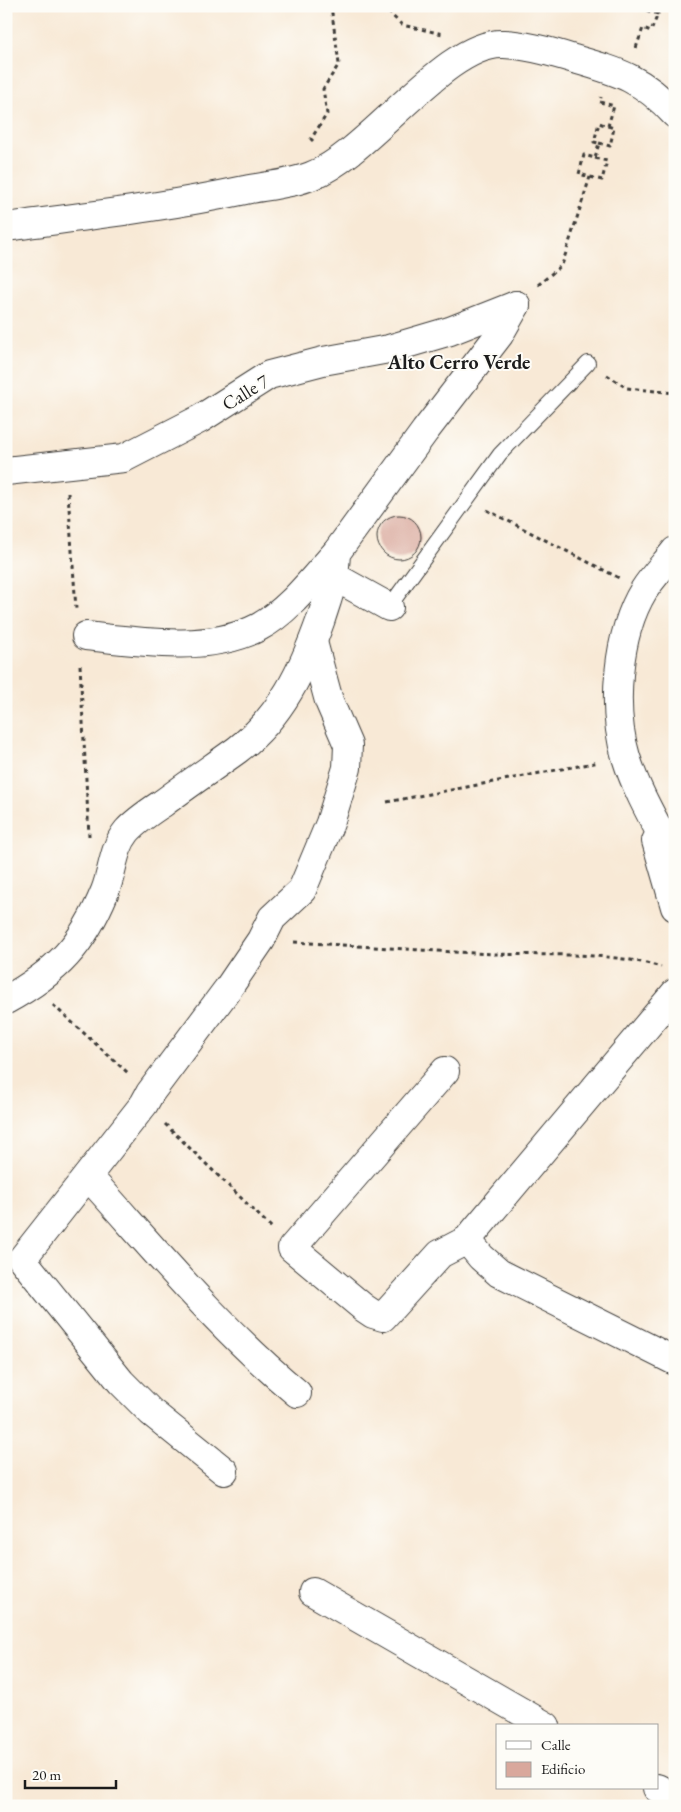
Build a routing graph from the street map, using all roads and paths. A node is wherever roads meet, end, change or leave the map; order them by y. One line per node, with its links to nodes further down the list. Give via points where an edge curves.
1 (331, 6): 9 (path, via 339,64 323,89 327,114 311,139)
2 (382, 6): 4 (path, via 402,25)
3 (640, 6): 5 (path, via 658,14 651,31 643,28)
4 (450, 36)
5 (626, 74): 6 (street, via 646,86); 7 (path, via 618,91 604,88 600,102 614,106); 12 (street, via 552,52 503,44 482,48 465,54 355,149 312,176 198,200)
6 (675, 114)
7 (608, 126): 8 (path, via 599,123 594,142); 8 (path, via 614,128 610,146)
8 (599, 143): 10 (path)
9 (316, 146)
10 (595, 158): 11 (path, via 584,155 579,174); 11 (path, via 607,161 602,180)
11 (590, 177): 13 (path, via 562,266)
12 (6, 227)
13 (516, 305): 16 (street, Calle 7, via 450,331 389,349 269,375 200,420 124,458); 20 (street, via 499,335 425,431)
14 (588, 363): 15 (path, via 627,388); 18 (lane, via 500,454)
15 (675, 393)
16 (66, 465): 17 (street, Calle 7); 23 (path)
17 (6, 471)
18 (466, 499): 21 (path); 22 (lane)
19 (675, 551): 21 (street)
20 (336, 565): 22 (street); 23 (street, via 259,627 230,637 156,644); 24 (street)
21 (644, 591): 25 (street, via 626,634 620,666 618,701)
22 (389, 607)
23 (81, 637): 28 (path)
24 (313, 642): 31 (street, via 329,701 348,746 347,768 330,823 302,890 272,918); 33 (street, via 291,691 264,726 238,750 127,831 117,847 105,890 73,950)
25 (626, 757): 26 (street); 27 (path)
26 (645, 801): 29 (street); 30 (street)
27 (387, 802)
28 (89, 838)
29 (675, 860)
30 (675, 908)
31 (261, 940): 32 (path, via 623,959); 36 (street)
32 (670, 981): 38 (street)
33 (32, 986): 34 (street); 36 (path)
34 (6, 1000)
35 (445, 1072): 39 (street)
36 (147, 1099): 37 (street); 39 (path)
37 (88, 1176): 41 (street, via 227,1329); 42 (street, via 22,1259 121,1382 151,1412)
38 (468, 1240): 39 (street, via 440,1254 382,1318 368,1311); 40 (street, via 499,1273)
39 (292, 1248)
40 (675, 1361)
41 (297, 1393)
42 (224, 1471)
43 (313, 1592): 44 (street)
44 (543, 1724)
45 (658, 1788): 46 (street)
46 (675, 1797)

